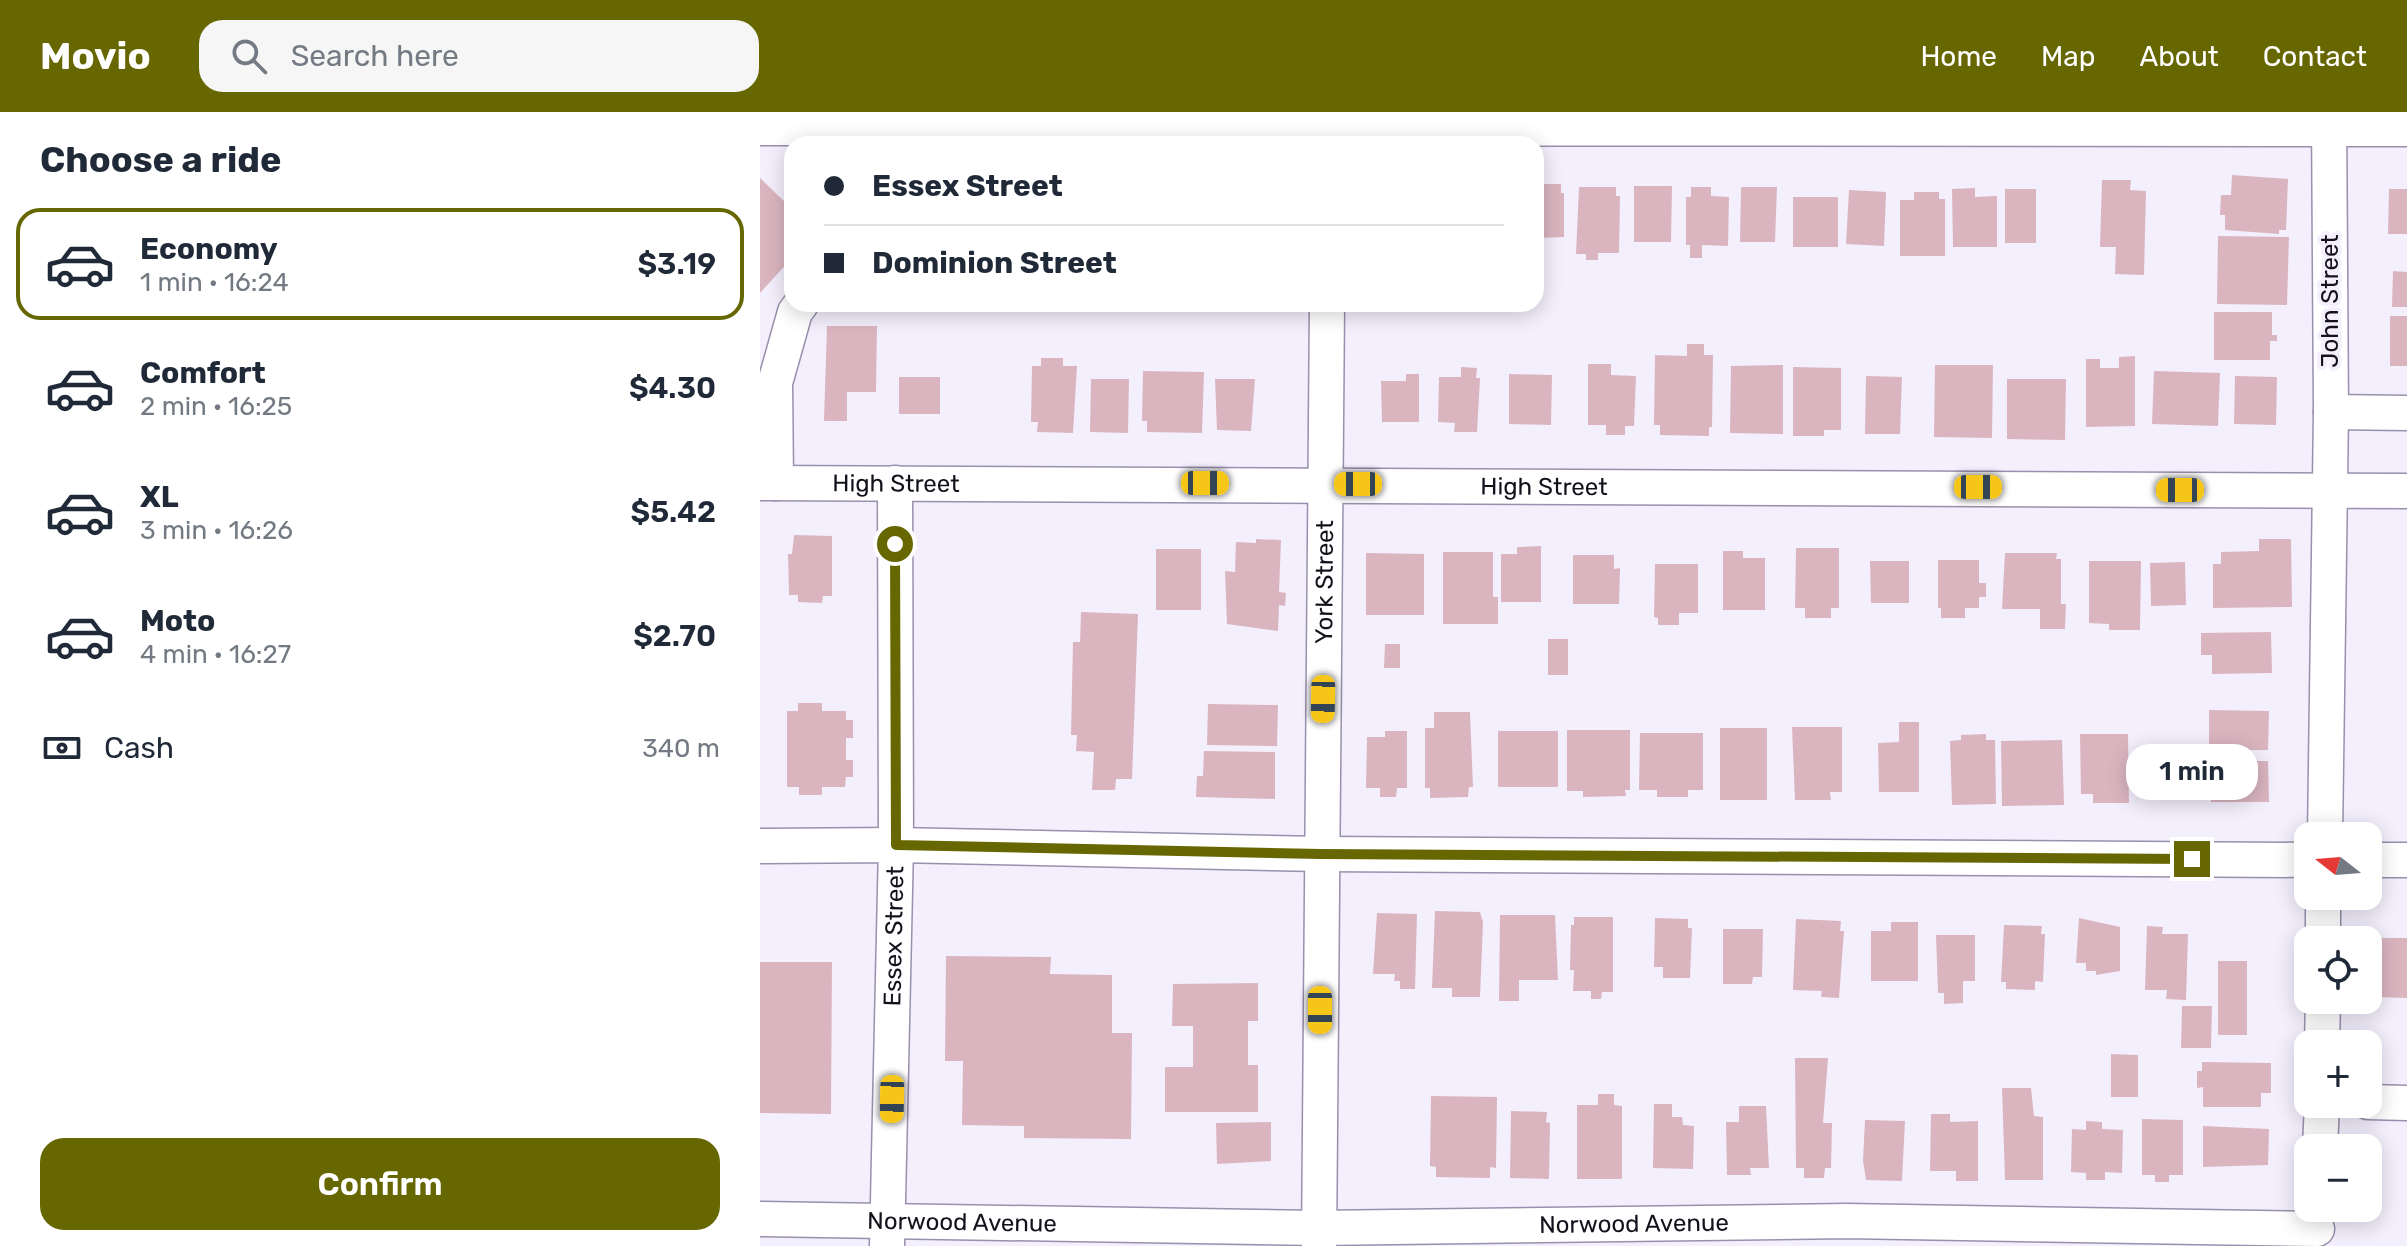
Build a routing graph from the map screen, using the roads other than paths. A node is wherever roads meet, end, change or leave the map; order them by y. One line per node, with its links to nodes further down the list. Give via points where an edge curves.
1 (952, 120): 4 (street); 6 (street)
2 (2329, 120): 4 (street); 5 (street); 9 (street, John Street)
3 (760, 128): 6 (street)
4 (1327, 129)
5 (2407, 129)
6 (843, 136)
7 (795, 312): 11 (street, via 775,383)
8 (1327, 312): 13 (street, York Street)
9 (2331, 412): 10 (street); 14 (street, John Street)
10 (2407, 413)
11 (768, 483): 12 (street, High Street)
12 (895, 483): 13 (street, High Street); 17 (street, Essex Street)
13 (1327, 483): 14 (street, High Street); 19 (street, York Street)
14 (2329, 490): 15 (street, High Street); 16 (street, John Street)
15 (2407, 491)
16 (2325, 822)
17 (896, 845): 18 (street); 19 (street); 27 (street, Essex Street)
18 (760, 846)
19 (1321, 854): 20 (street); 29 (street, York Street)
20 (2294, 860)
21 (2382, 860): 22 (street)
22 (2407, 860)
23 (2382, 1102): 24 (street)
24 (2407, 1103)
25 (760, 1219): 27 (street, Norwood Avenue)
26 (2317, 1228): 29 (street, Norwood Avenue, via 1847,1221)
27 (887, 1234): 28 (street, Norwood Avenue)
28 (1124, 1236): 29 (street, Norwood Avenue)
29 (1319, 1237)

